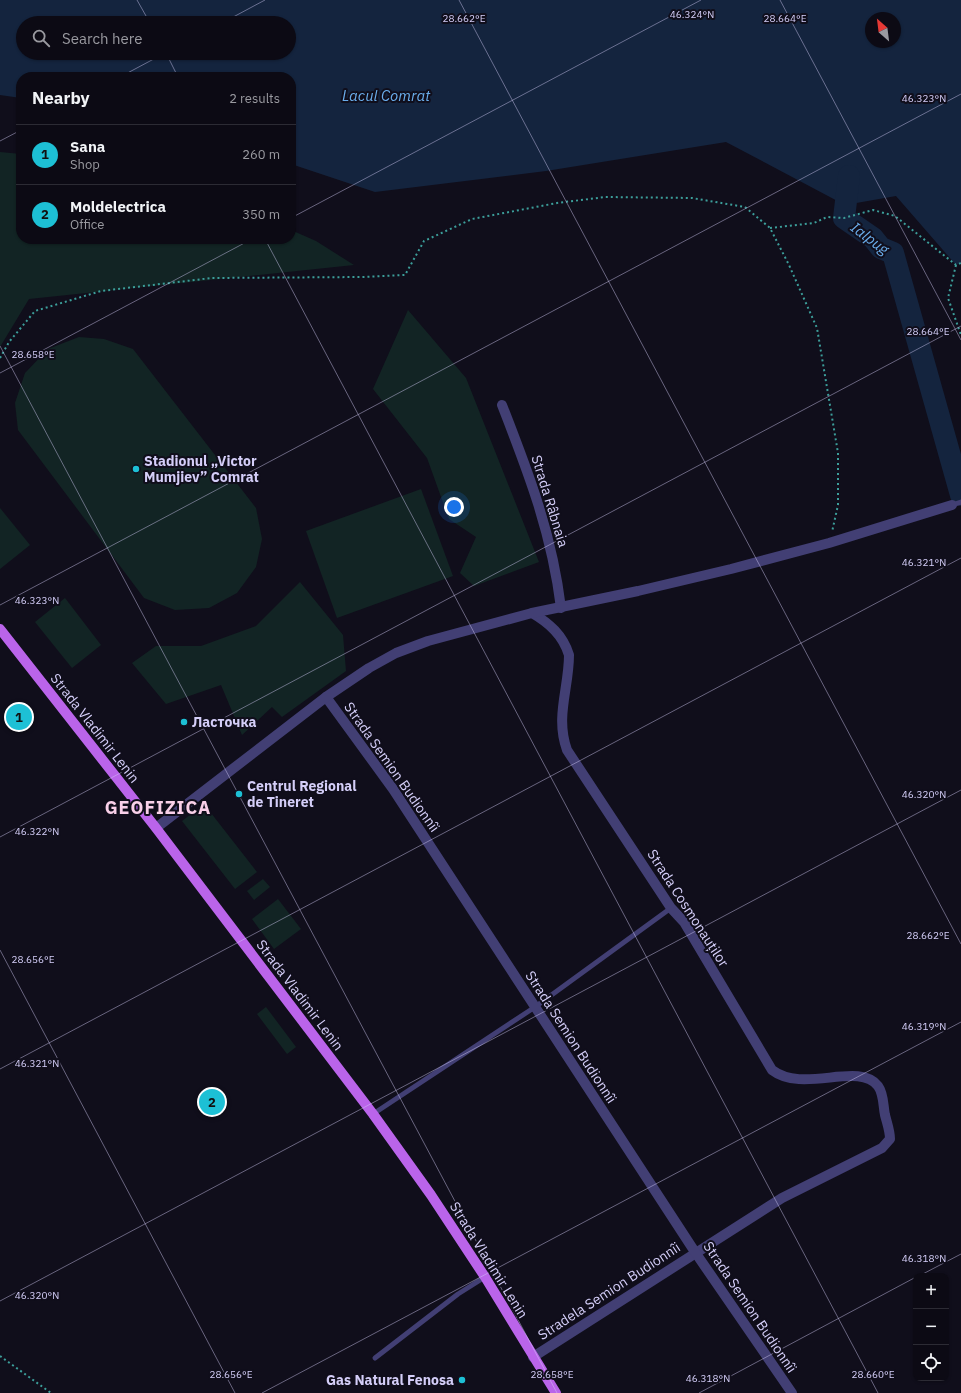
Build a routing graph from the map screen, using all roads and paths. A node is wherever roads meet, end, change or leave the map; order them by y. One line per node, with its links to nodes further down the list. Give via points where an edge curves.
1 (770, 228): 3 (path, via 814,223 827,217 844,218 873,210 895,216); 5 (path, via 745,207 692,198 606,197 557,203 472,219 424,241 405,275 212,278 101,292 35,311 9,342); 8 (path, via 790,264 817,328 838,453 838,505)
2 (961, 263): 3 (path)
3 (956, 265): 4 (path, via 948,298)
4 (961, 335)
5 (0, 358)
6 (502, 405): 9 (street, Strada Râbnaia, via 547,529 557,572)
7 (957, 504): 8 (street)
8 (829, 542): 9 (street, via 724,571)
9 (561, 608): 10 (street)
10 (532, 613): 12 (street, via 428,640 396,652); 14 (street, Strada Cosmonauților, via 558,634 569,655 561,716 567,750)
11 (0, 630): 13 (main road, Strada Vladimir Lenin)
12 (326, 697): 13 (street); 15 (street, Strada Semion Budionnîi, via 393,789)
13 (156, 828): 16 (main road, Strada Vladimir Lenin)
14 (671, 908): 15 (lane); 17 (street, Strada Cosmonauților, via 684,922 772,1070 785,1077 809,1080 854,1075 872,1081 877,1085 883,1100 890,1135)
15 (535, 1007): 16 (lane); 18 (street, Strada Semion Budionnîi)
16 (373, 1114): 19 (main road, Strada Vladimir Lenin, via 431,1195)
17 (889, 1143): 18 (street, Stradela Semion Budionnîi, via 782,1198)
18 (695, 1252): 21 (street, Stradela Semion Budionnîi); 25 (street, Strada Semion Budionnîi)
19 (484, 1276): 21 (main road, Strada Vladimir Lenin); 22 (lane)
20 (0, 1356): 23 (path)
21 (533, 1357): 24 (main road, Strada Vladimir Lenin)
22 (375, 1358)
23 (51, 1393)
24 (556, 1393)
25 (792, 1393)

